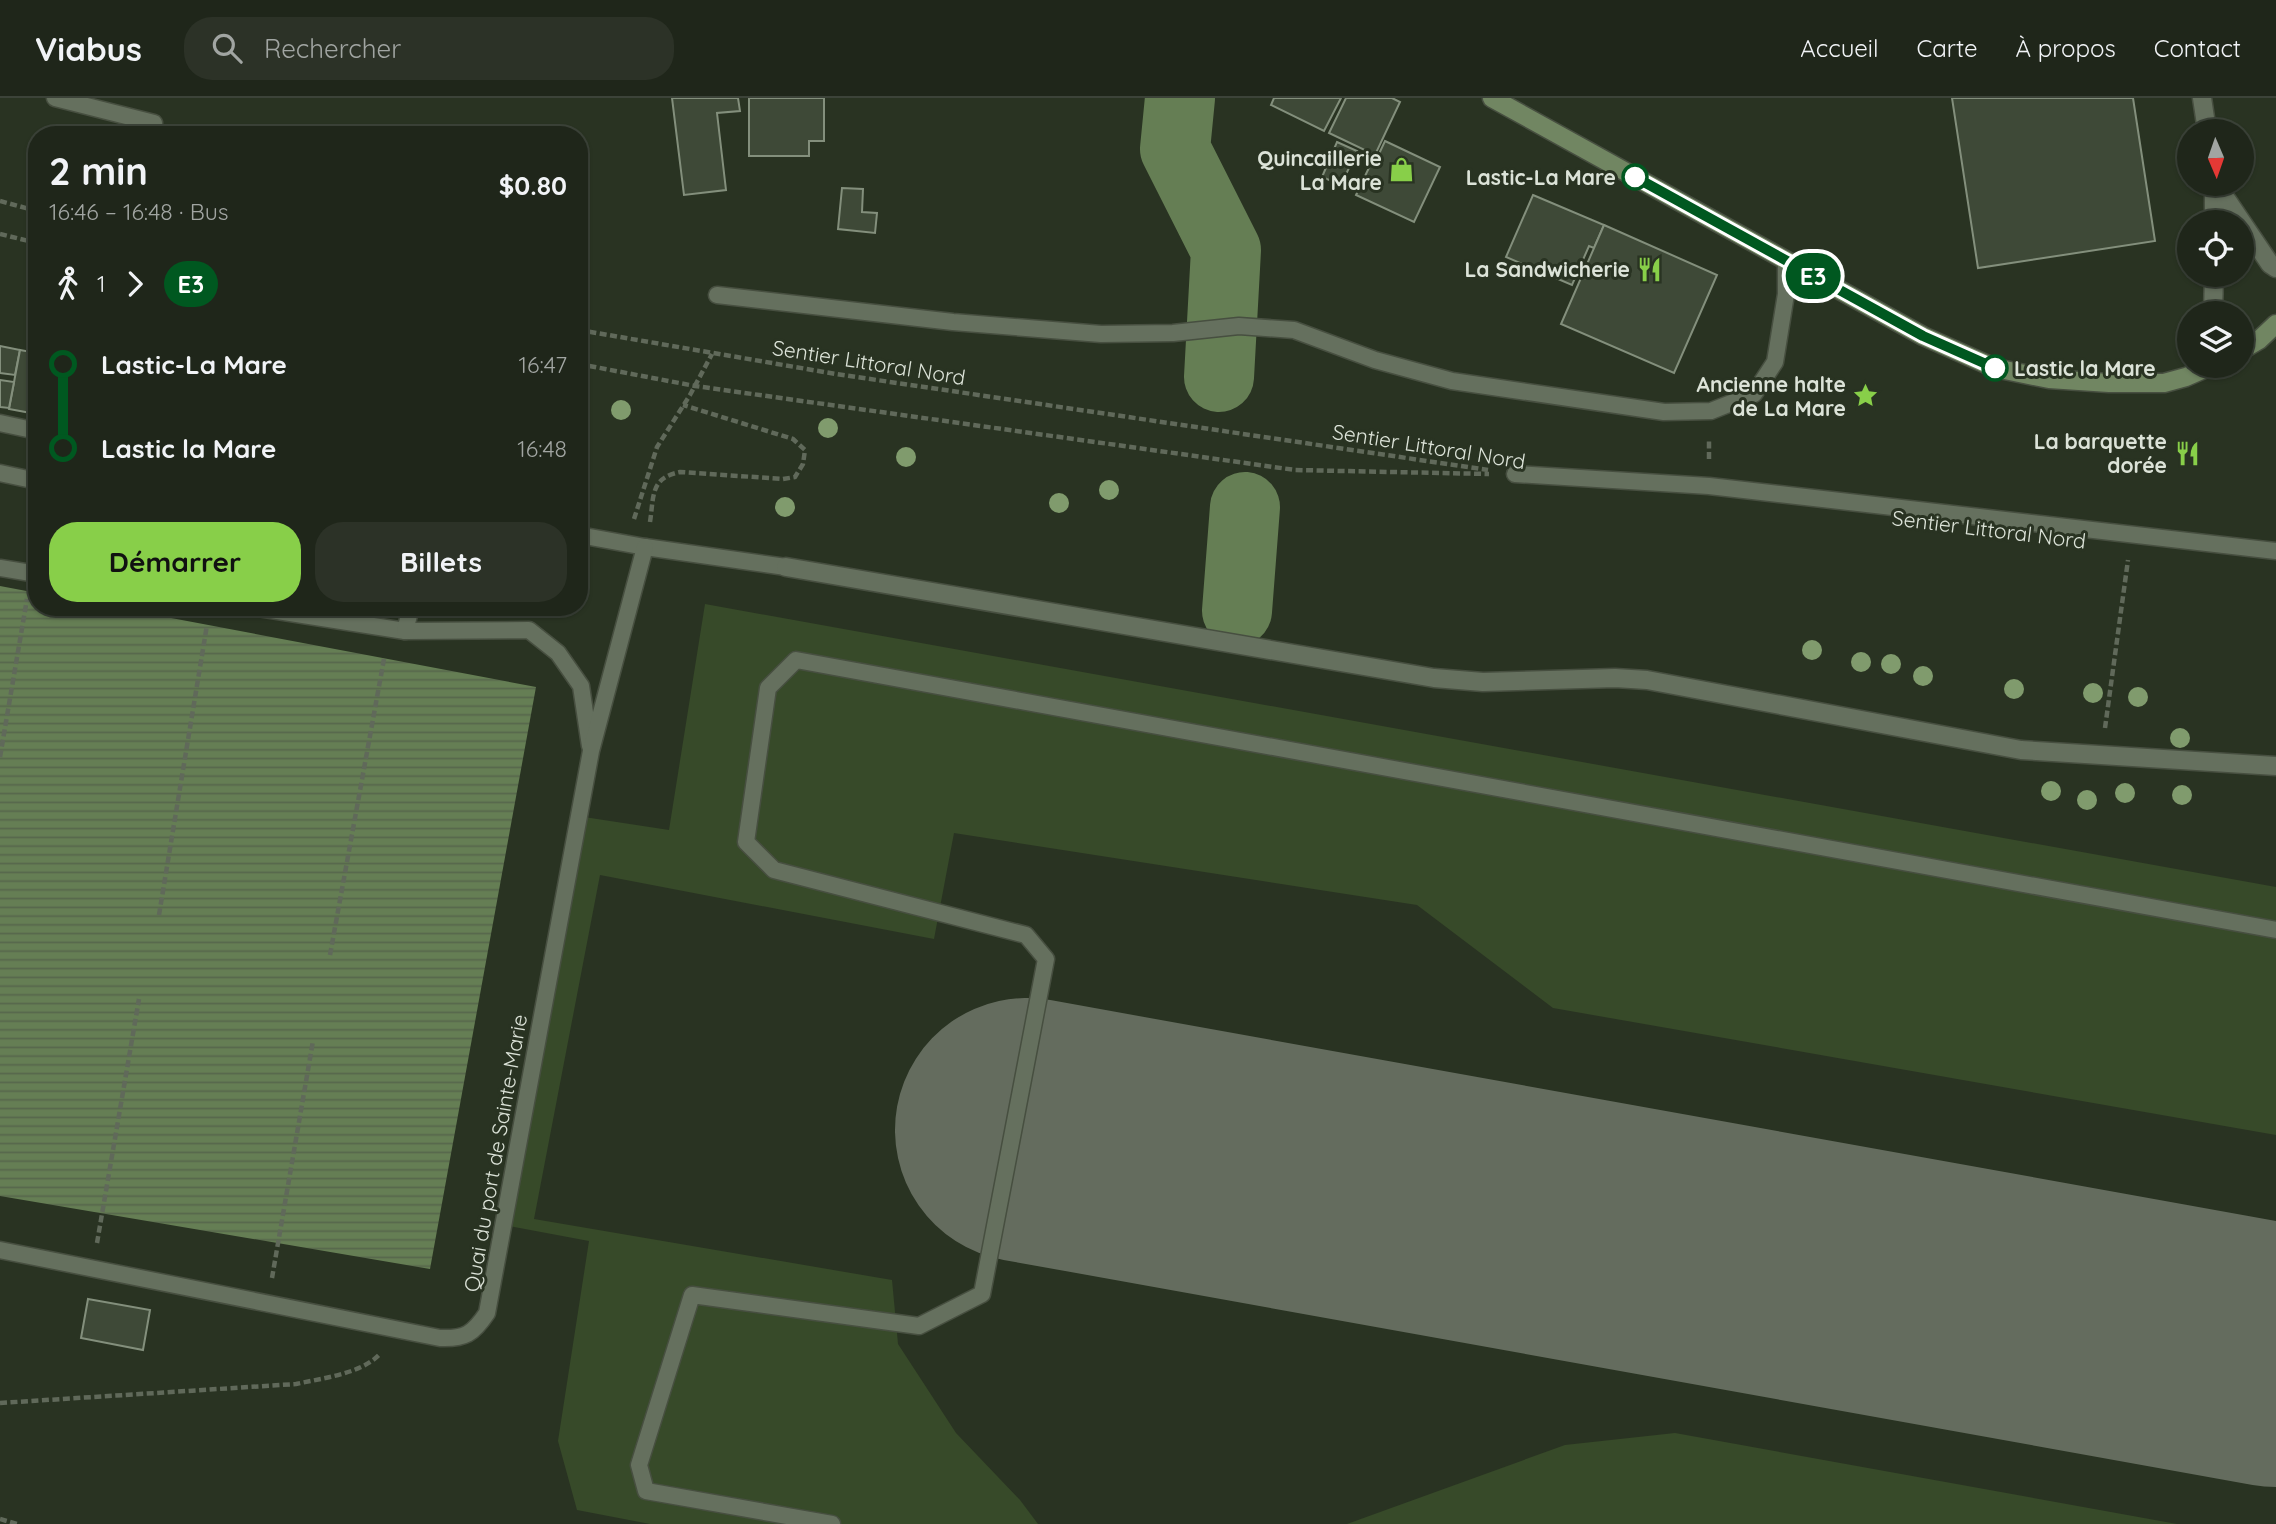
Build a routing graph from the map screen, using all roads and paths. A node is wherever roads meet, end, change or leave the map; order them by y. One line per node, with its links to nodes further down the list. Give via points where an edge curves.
1 (55, 98): 5 (lane)
2 (1492, 98): 11 (street)
3 (2202, 98): 4 (street)
4 (2205, 119)
5 (154, 123)
6 (2223, 196): 12 (street)
7 (0, 201): 8 (path)
8 (28, 209)
9 (0, 234): 10 (path)
10 (28, 241)
11 (1786, 261): 19 (street, via 1923,336 1995,368 2049,379 2109,383 2164,383); 22 (lane, via 1786,294 1775,362 1754,394)
12 (2276, 268)
13 (717, 295): 22 (lane, via 1087,333 1173,333 1239,326 1294,330 1452,382 1664,412)
14 (2276, 324): 16 (street)
15 (588, 332): 17 (path, Sentier Littoral Nord)
16 (2254, 343)
17 (712, 353): 20 (path); 26 (path, Sentier Littoral Nord)
18 (588, 366): 20 (path)
19 (2177, 377)
20 (695, 386): 21 (path); 26 (path, via 1295,470)
21 (683, 405): 31 (path, via 657,447); 32 (path, via 793,439 805,450 803,464 795,477 783,479 680,472 665,475 657,483)
22 (1711, 411): 28 (path)
23 (0, 423): 24 (lane)
24 (28, 428)
25 (0, 473): 27 (lane)
26 (1515, 474): 28 (lane)
27 (28, 479)
28 (1709, 486): 29 (lane)
29 (2131, 534): 33 (lane); 34 (path)
30 (588, 537): 31 (lane)
31 (626, 543): 32 (lane)
32 (645, 547): 36 (lane); 45 (lane, Quai du port de Sainte-Marie)
33 (2276, 551)
34 (2127, 562): 35 (path); 46 (path)
35 (2141, 564)
36 (786, 567): 46 (street, via 1434,678 1483,682 1647,680 2021,750)
37 (0, 568): 38 (lane)
38 (28, 573)
39 (28, 591): 47 (path)
40 (309, 616): 43 (lane)
41 (409, 616): 43 (lane)
42 (207, 625): 49 (path)
43 (405, 631): 45 (lane, via 529,630 558,653 581,686)
44 (384, 659): 51 (path)
45 (591, 751): 57 (lane, Quai du port de Sainte-Marie, via 487,1313 477,1329 458,1339)
46 (2102, 755): 48 (street)
47 (0, 757)
48 (2276, 766)
49 (159, 915)
50 (2276, 930): 61 (lane, via 796,660 768,688 746,842 774,870 1026,934 1046,958 982,1294 919,1326 692,1294 639,1465 646,1490)
51 (330, 955)
52 (139, 999): 54 (path)
53 (313, 1041): 55 (path)
54 (102, 1213)
55 (279, 1243)
56 (0, 1250): 57 (lane, Quai du port de Sainte-Marie)
57 (399, 1329): 58 (path, via 373,1362 296,1384)
58 (0, 1403)
59 (0, 1519): 60 (path)
60 (17, 1524)
61 (832, 1524)

